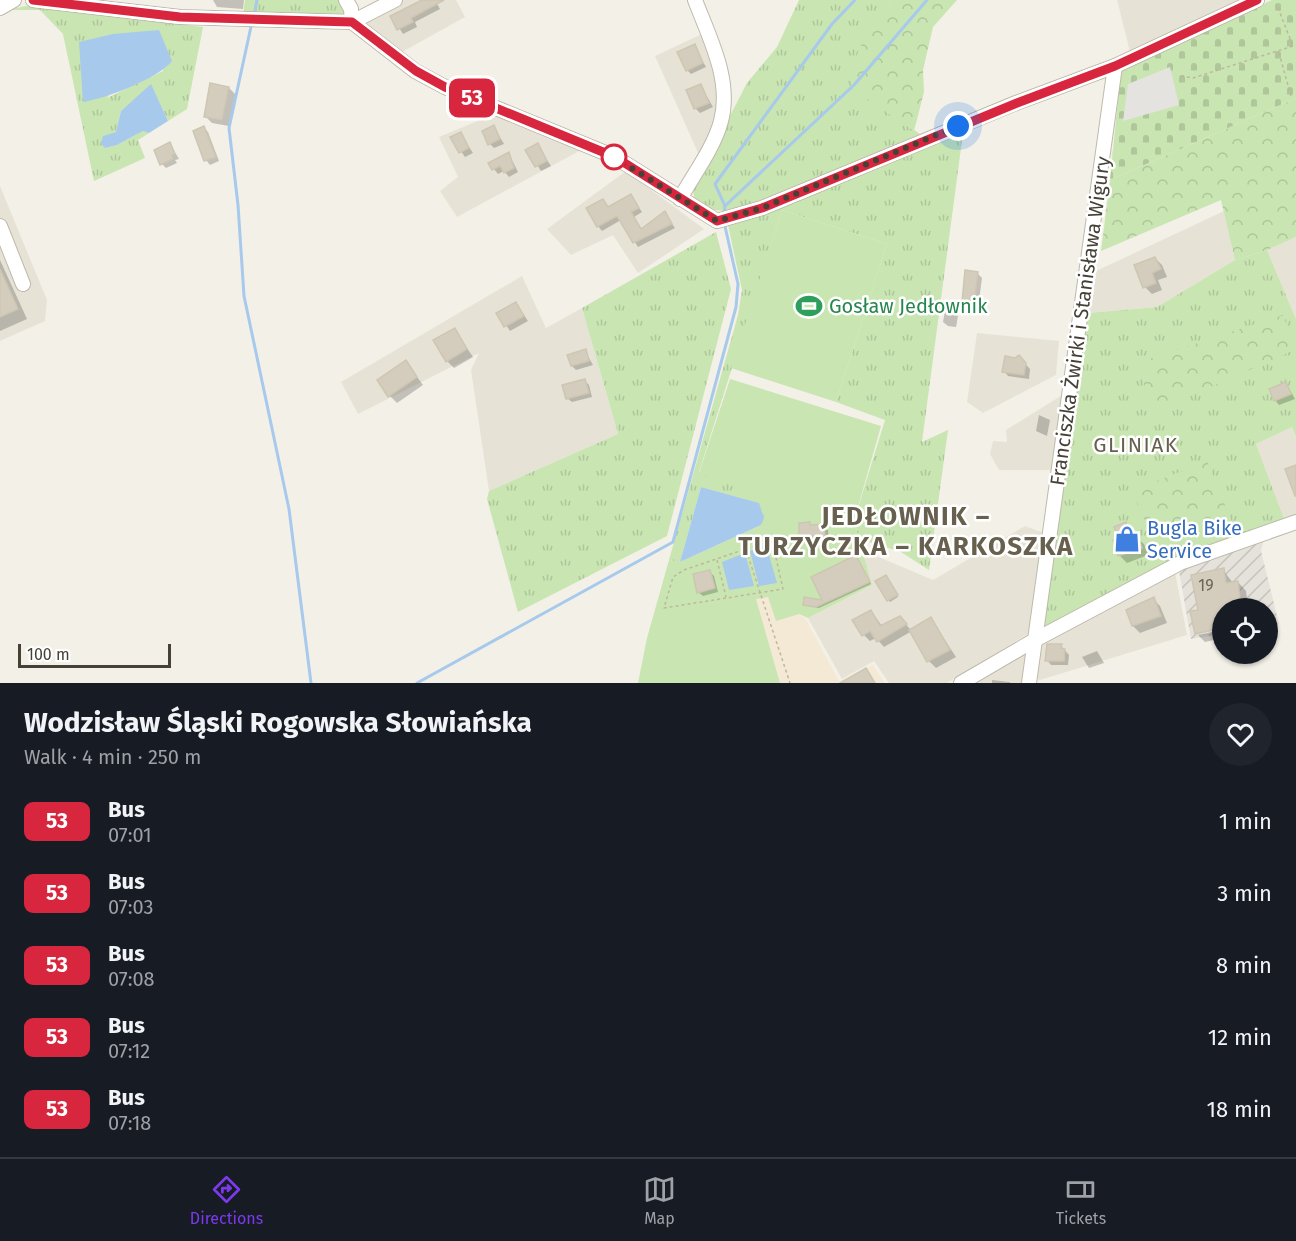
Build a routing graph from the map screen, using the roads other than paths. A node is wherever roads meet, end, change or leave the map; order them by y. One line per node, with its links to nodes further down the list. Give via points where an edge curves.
1 (14, 0): 7 (street)
2 (33, 0): 8 (street, via 180,17)
3 (346, 0): 8 (street)
4 (395, 0): 8 (street)
5 (694, 0): 10 (street, via 718,62 724,101 721,122)
6 (1257, 0): 9 (street)
7 (0, 8)
8 (352, 22): 10 (street, via 416,71 445,87 615,157)
9 (1115, 66): 10 (street, via 762,208 723,220); 14 (street, Franciszka Żwirki i Stanisława Wigury)
10 (680, 199)
11 (0, 226): 12 (street)
12 (23, 284)
13 (1296, 522): 14 (street, via 1180,563)
14 (1033, 641): 15 (street); 16 (street, Franciszka Żwirki i Stanisława Wigury)
15 (961, 683)
16 (1029, 683)

